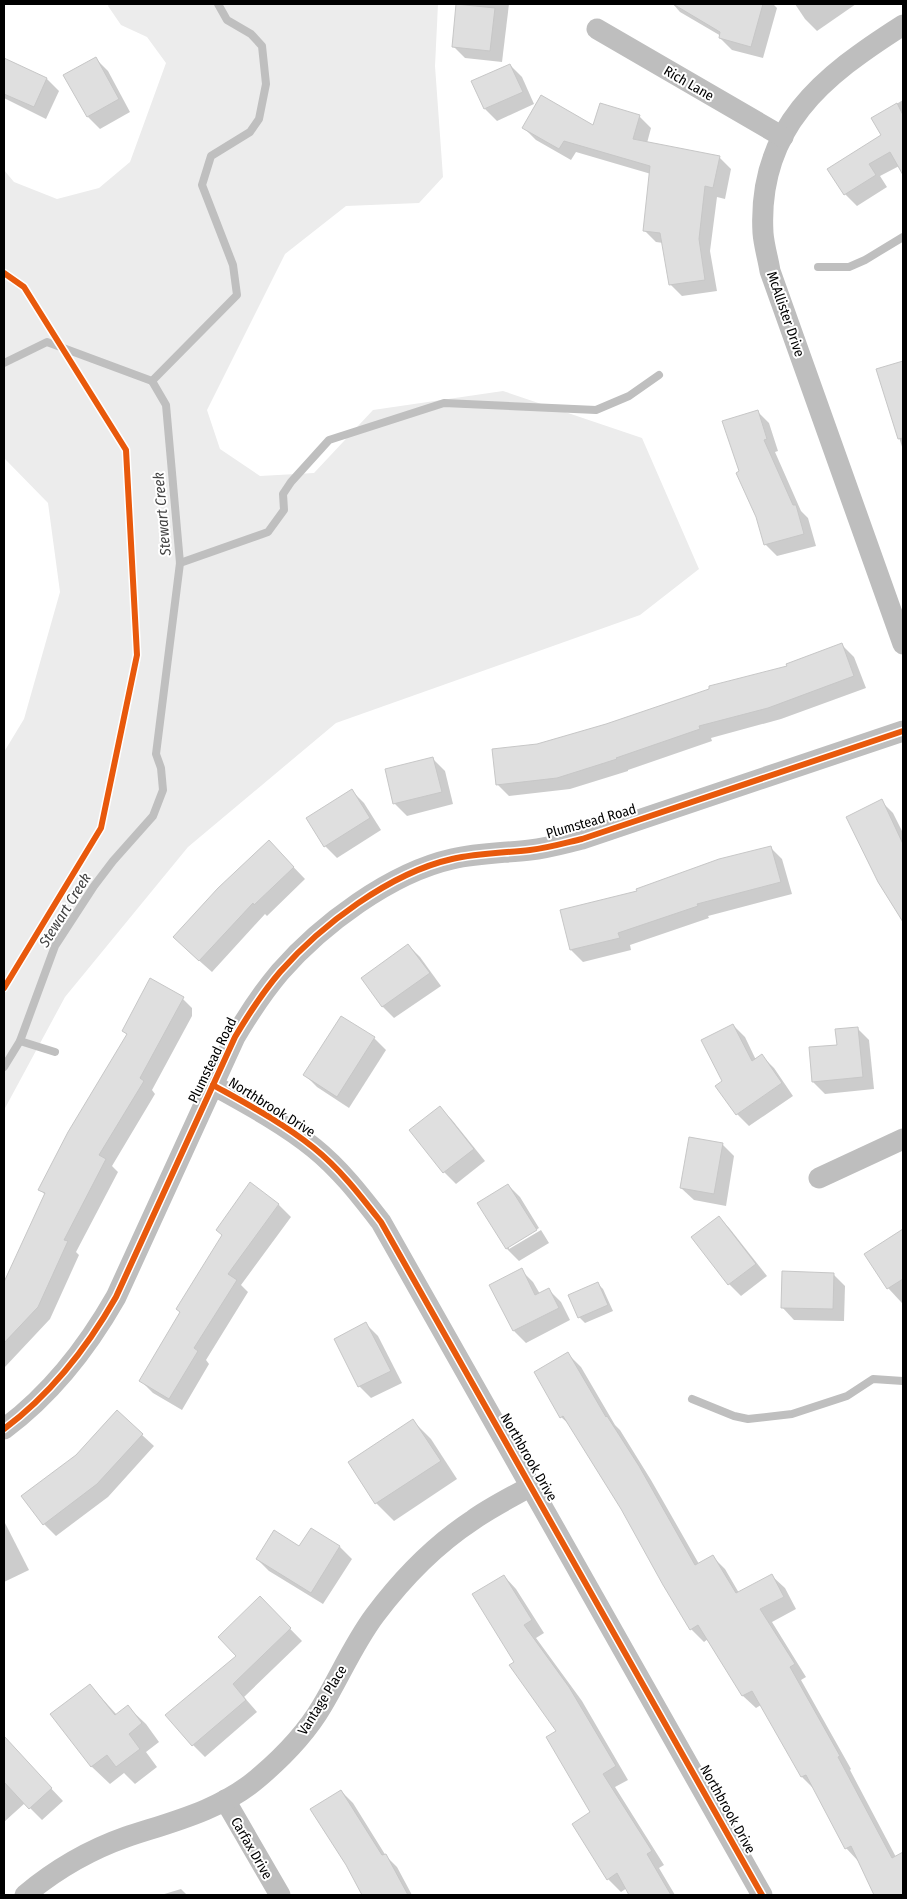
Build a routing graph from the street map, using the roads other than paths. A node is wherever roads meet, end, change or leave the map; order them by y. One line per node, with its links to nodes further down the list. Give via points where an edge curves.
1 (903, 25): 3 (street, McAllister Drive, via 815,90)
2 (596, 29): 3 (street, Rich Lane)
3 (782, 137): 4 (street, McAllister Drive, via 768,178 764,203 763,234 770,271)
4 (903, 644)
5 (903, 731): 6 (street, Plumstead Road, via 582,839 532,850 482,853 449,860 405,876 363,899 318,934 280,972 239,1030)
6 (213, 1085): 9 (street, Plumstead Road, via 102,1322 45,1395); 10 (street, Northbrook Drive, via 314,1148 353,1186 381,1222)
7 (903, 1139): 8 (street)
8 (819, 1178)
9 (4, 1429)
10 (532, 1486): 11 (street, Vantage Place, via 472,1520 410,1573 366,1629 300,1737 255,1781); 14 (street, Northbrook Drive)
11 (225, 1800): 12 (street, Vantage Place, via 191,1817 124,1838 81,1857); 13 (street, Carfax Drive)
12 (25, 1895)
13 (280, 1895)
14 (762, 1895)

